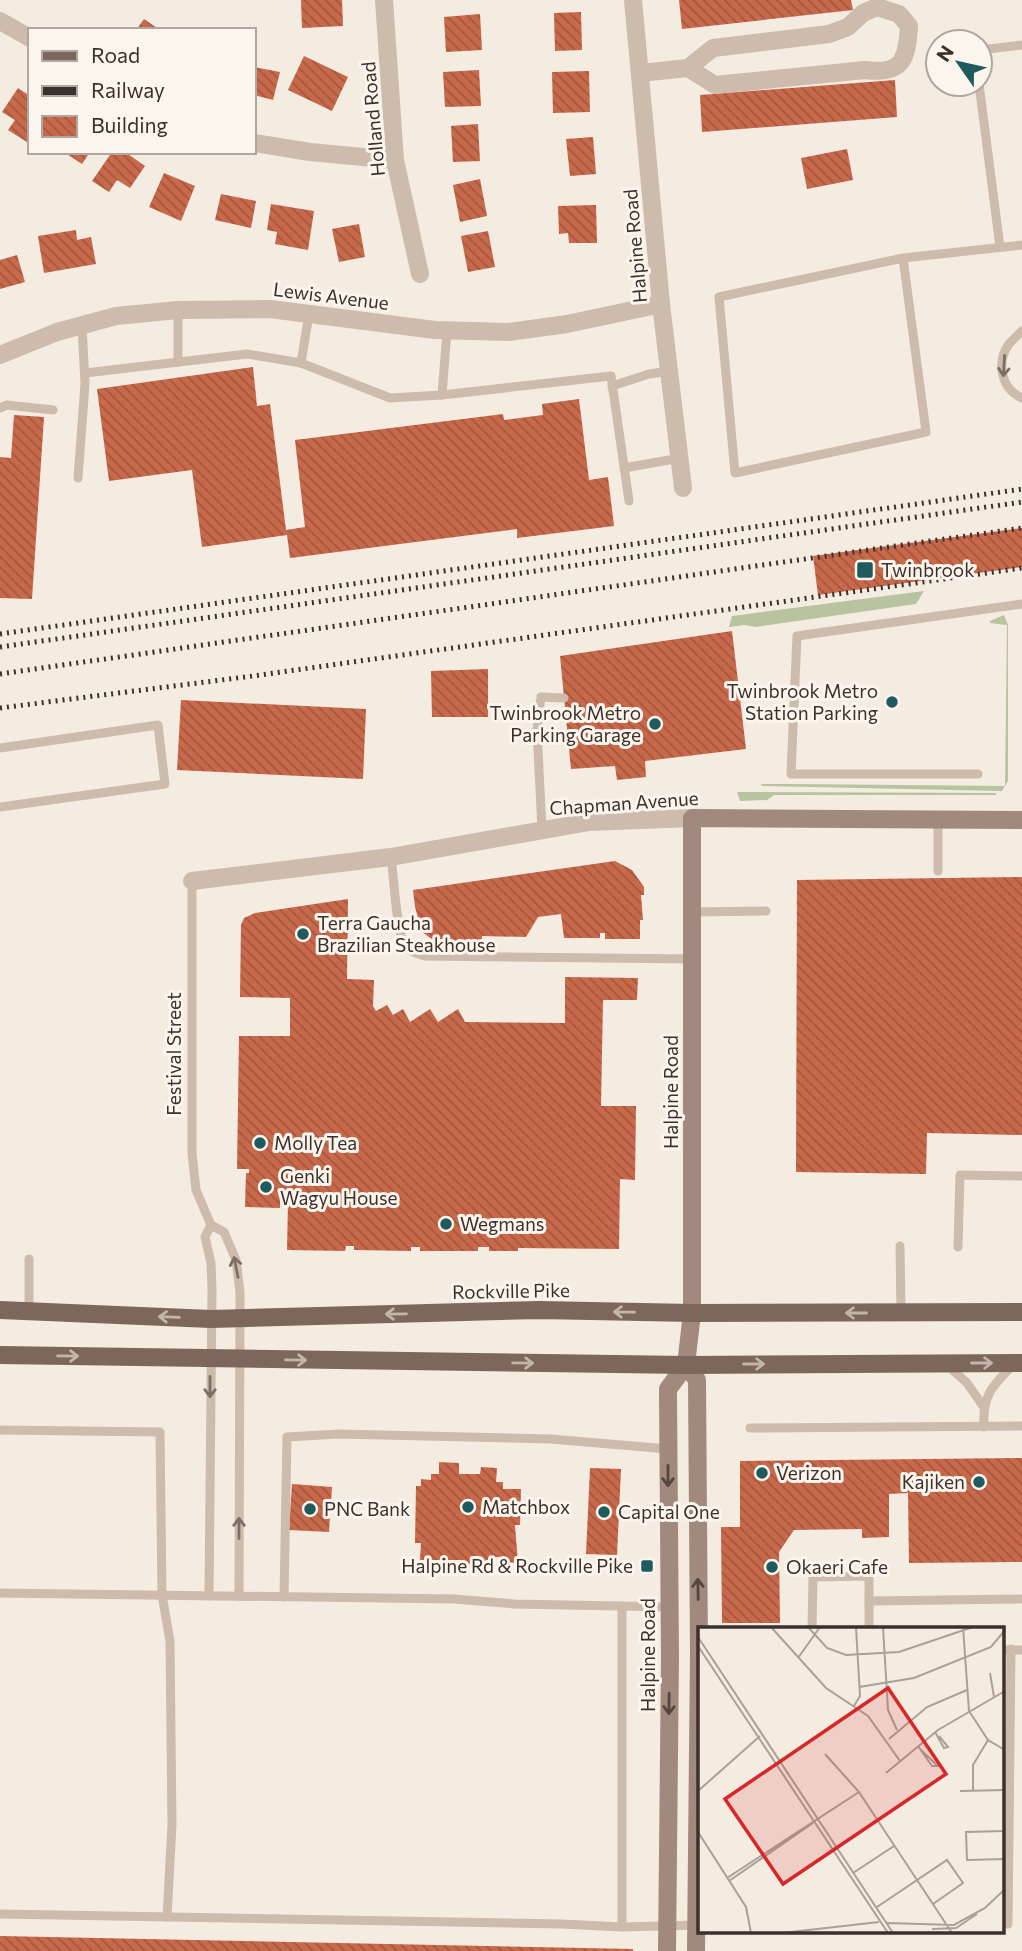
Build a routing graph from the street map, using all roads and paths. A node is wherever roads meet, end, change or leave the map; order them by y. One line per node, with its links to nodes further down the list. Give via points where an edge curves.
1 (384, 0): 11 (street, Holland Road)
2 (633, 0): 8 (street, Halpine Road)
3 (0, 21): 4 (street)
4 (28, 37)
5 (1022, 45): 6 (lane)
6 (994, 48)
7 (688, 68): 7 (street, via 715,85 884,72 898,65 907,51 909,26 899,14 877,7 829,34 713,48); 8 (street)
8 (640, 72): 16 (street, Halpine Road)
9 (981, 98): 13 (lane)
10 (256, 143): 11 (street)
11 (395, 160): 15 (street, Holland Road)
12 (1022, 245): 13 (lane)
13 (1000, 247): 14 (lane)
14 (903, 258): 14 (lane, via 926,432 735,473 719,297)
15 (419, 274)
16 (661, 304): 20 (street, Lewis Avenue, via 508,332); 25 (street, Halpine Road)
17 (178, 310): 18 (street, Lewis Avenue, via 270,309); 19 (street, Lewis Avenue, via 116,316); 23 (lane)
18 (309, 314): 20 (street, Lewis Avenue); 24 (lane)
19 (82, 325): 22 (street, Lewis Avenue); 26 (lane)
20 (447, 331): 28 (lane)
21 (1022, 331): 29 (lane, one-way to 29, via 1008,346 1001,366 1005,383)
22 (0, 355)
23 (178, 362): 24 (lane, via 247,354); 26 (lane)
24 (301, 363): 28 (lane, via 390,398)
25 (670, 371): 27 (lane); 32 (street, Halpine Road)
26 (85, 373): 34 (lane)
27 (612, 386): 28 (lane, via 611,376); 33 (lane)
28 (442, 395)
29 (1022, 398)
30 (0, 408): 31 (lane)
31 (53, 410)
32 (680, 458): 33 (lane); 35 (street, Halpine Road)
33 (624, 468): 36 (lane)
34 (78, 478)
35 (683, 488)
36 (629, 501)
37 (1022, 604): 40 (lane, via 797,636 790,774)
38 (564, 698): 45 (lane, via 541,697 537,730)
39 (0, 748): 41 (lane, via 158,725 165,783)
40 (978, 774)
41 (0, 807)
42 (692, 818): 43 (street, Chapman Avenue); 45 (street, Chapman Avenue, via 589,822); 50 (street, Halpine Road)
43 (938, 819): 44 (street, Chapman Avenue); 47 (lane)
44 (1022, 820)
45 (542, 829): 46 (street, Chapman Avenue)
46 (391, 856): 48 (street, Chapman Avenue); 51 (lane, via 401,936 415,954)
47 (938, 870)
48 (192, 881): 53 (lane, Festival Street, via 192,1153 196,1190)
49 (766, 911): 50 (lane)
50 (692, 912): 51 (street, Halpine Road)
51 (692, 959): 61 (street, Halpine Road)
52 (1022, 1176): 55 (lane, via 960,1175)
53 (211, 1224): 62 (lane, Festival Street, one-way to 53, via 236,1260 224,1232); 63 (lane, Festival Street, via 205,1237 211,1263)
54 (900, 1247): 59 (lane)
55 (958, 1247)
56 (29, 1259): 58 (lane)
57 (0, 1310): 58 (main road, Rockville Pike)
58 (29, 1311): 63 (main road, Rockville Pike, one-way to 58)
59 (901, 1312): 60 (main road, Rockville Pike); 61 (main road, Rockville Pike, one-way to 61)
60 (1022, 1312)
61 (692, 1313): 62 (main road, Rockville Pike, one-way to 62, via 539,1310); 69 (street, Halpine Road)
62 (241, 1318): 63 (main road, Rockville Pike); 66 (lane, Festival Street)
63 (211, 1319): 65 (lane, Festival Street)
64 (0, 1355): 65 (main road, one-way to 65)
65 (210, 1359): 66 (main road); 78 (lane, Festival Street, one-way to 78)
66 (239, 1359): 69 (main road, one-way to 69); 79 (lane, Festival Street, one-way to 66)
67 (945, 1363): 68 (main road, one-way to 68); 69 (main road, one-way to 67); 70 (lane)
68 (1019, 1363): 70 (lane, via 994,1384)
69 (686, 1365): 75 (street, Halpine Road, via 668,1389); 85 (street, Halpine Road, one-way to 69, via 697,1380)
70 (983, 1406): 72 (lane)
71 (1022, 1426): 72 (lane)
72 (984, 1427): 73 (lane)
73 (750, 1428)
74 (0, 1430): 77 (lane, via 160,1432)
75 (668, 1448): 80 (lane, via 551,1439 288,1437); 84 (street, Halpine Road, one-way to 84)
76 (0, 1593): 77 (lane)
77 (162, 1595): 78 (lane); 91 (lane, via 170,1641 172,1825)
78 (209, 1596): 79 (lane)
79 (239, 1596): 80 (lane)
80 (284, 1597): 83 (lane)
81 (1022, 1599): 82 (lane)
82 (869, 1601): 86 (lane, via 869,1576 813,1577); 87 (lane)
83 (622, 1606): 84 (lane); 95 (lane)
84 (669, 1607): 93 (street, Halpine Road, one-way to 93)
85 (700, 1627)
86 (812, 1627)
87 (869, 1627)
88 (1007, 1649): 89 (lane); 92 (lane, via 1008,1924)
89 (1022, 1650)
90 (0, 1914): 91 (lane)
91 (166, 1917): 95 (lane)
92 (1004, 1924)
93 (667, 1925): 94 (lane); 95 (lane); 96 (street, Halpine Road)
94 (698, 1925): 97 (street, Halpine Road)
95 (622, 1927)
96 (667, 1951)
97 (696, 1951)

